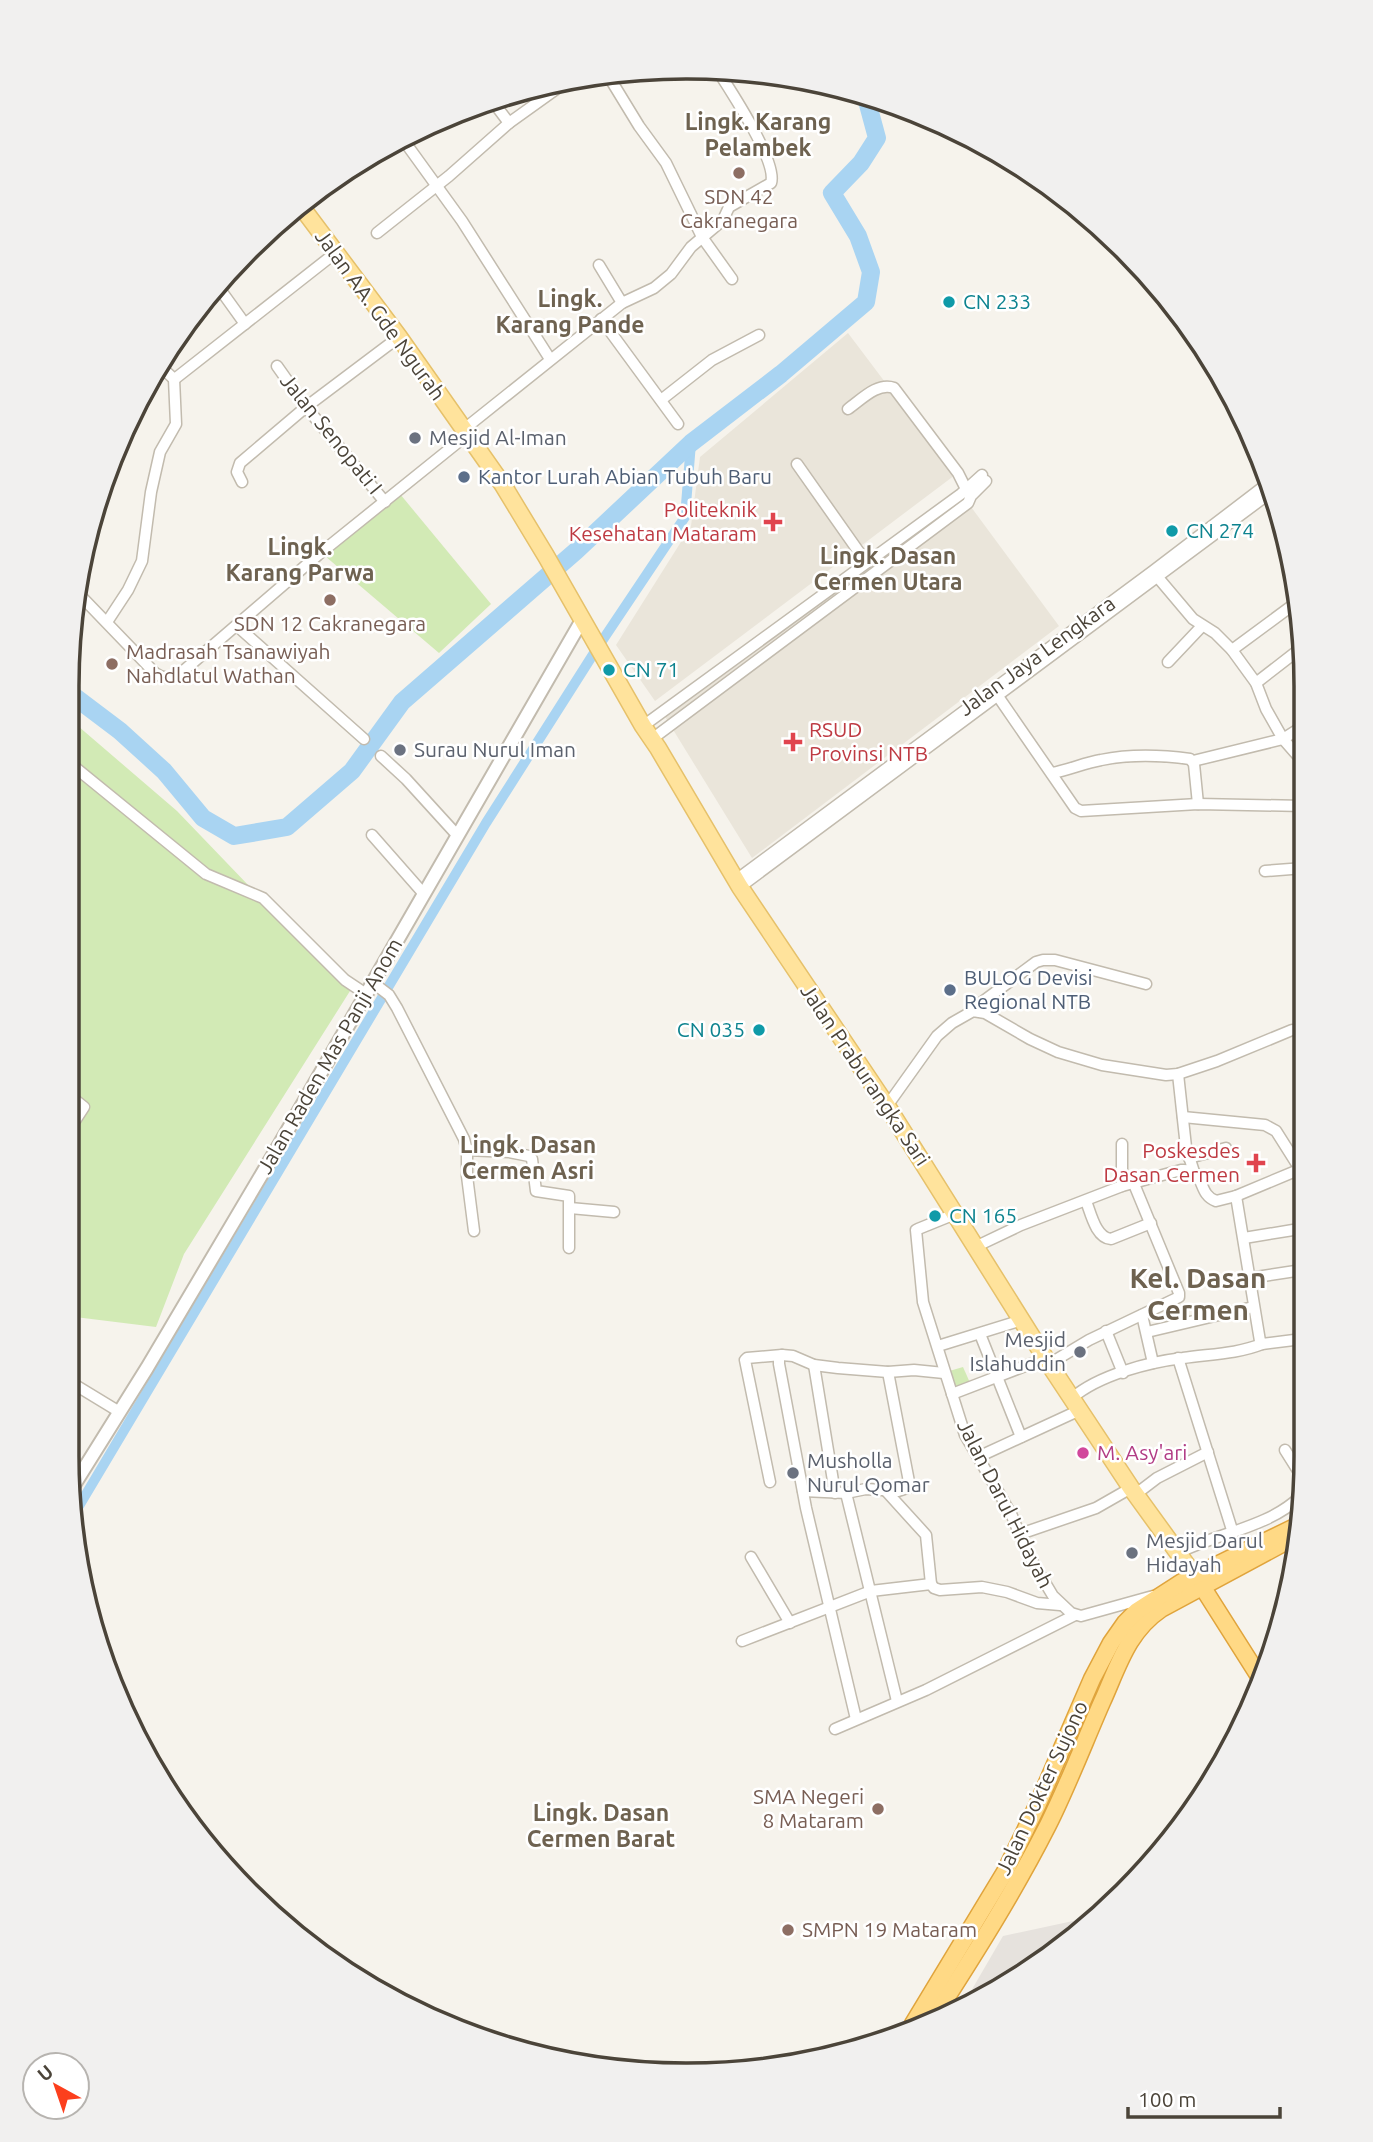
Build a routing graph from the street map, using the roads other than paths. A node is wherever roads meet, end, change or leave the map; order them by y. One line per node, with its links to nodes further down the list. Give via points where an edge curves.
1 (723, 80): 10 (street, via 763,147 773,180 729,208 723,220)
2 (613, 83): 10 (street, via 666,163)
3 (549, 94): 5 (street)
4 (498, 109): 5 (street)
5 (509, 123): 7 (street)
6 (408, 146): 7 (street)
7 (437, 186): 9 (street); 20 (street)
8 (305, 214): 11 (main road, Jalan AA. Gde Ngurah)
9 (377, 233)
10 (702, 237): 13 (street); 15 (street, via 662,282)
11 (334, 254): 17 (street); 19 (main road, Jalan AA. Gde Ngurah)
12 (599, 265): 15 (street)
13 (732, 279)
14 (223, 294): 17 (street)
15 (622, 303): 16 (street)
16 (601, 319): 20 (street); 24 (street)
17 (245, 324): 23 (street)
18 (759, 335): 24 (street, via 712,360)
19 (398, 337): 25 (street); 28 (main road, Jalan AA. Gde Ngurah)
20 (550, 359): 28 (street)
21 (276, 366): 25 (street, Jalan Senopati I)
22 (166, 372): 23 (street)
23 (173, 379): 44 (street, via 176,424 159,453 142,561)
24 (661, 400): 27 (street)
25 (306, 407): 31 (street, via 240,463 237,471); 35 (street, Jalan Senopati I)
26 (848, 409): 33 (street, via 881,387 894,388)
27 (678, 424)
28 (465, 432): 35 (street); 39 (main road, Jalan AA. Gde Ngurah)
29 (797, 464): 38 (street)
30 (984, 478): 33 (street)
31 (242, 482)
32 (1261, 489): 40 (street, Jalan Jaya Lengkara)
33 (968, 493): 36 (street); 37 (street, via 968,503)
34 (1264, 497): 40 (street, Jalan Jaya Lengkara)
35 (385, 502): 45 (street)
36 (882, 551): 37 (street); 38 (street)
37 (890, 561): 48 (street)
38 (866, 562): 47 (street)
39 (551, 566): 43 (main road, Jalan Praburangka Sari)
40 (1155, 574): 46 (street); 53 (street, Jalan Jaya Lengkara)
41 (85, 600): 44 (street)
42 (1289, 608): 49 (street)
43 (582, 620): 54 (main road, Jalan Praburangka Sari); 66 (street, Jalan Raden Mas Panji Anom)
44 (107, 622): 45 (street, via 163,677 176,676)
45 (237, 626): 56 (street)
46 (1202, 626): 49 (street); 51 (street)
47 (767, 636): 48 (street); 54 (street)
48 (775, 647): 54 (street)
49 (1232, 650): 52 (street)
50 (1293, 654): 52 (street)
51 (1168, 662)
52 (1256, 683): 57 (street)
53 (995, 691): 62 (street); 69 (street, Jalan Jaya Lengkara)
54 (648, 732): 69 (main road, Jalan Praburangka Sari)
55 (1294, 732): 57 (street)
56 (364, 738)
57 (1283, 739): 58 (street); 60 (street)
58 (1294, 752)
59 (381, 756): 66 (street)
60 (1193, 761): 62 (street, via 1153,755 1114,758); 63 (street)
61 (79, 771): 72 (street, via 206,874 262,898 345,980)
62 (1052, 773): 63 (street, via 1081,811)
63 (1198, 804): 64 (street)
64 (1294, 806)
65 (372, 835): 70 (street)
66 (457, 835): 70 (street, Jalan Raden Mas Panji Anom)
67 (1294, 868): 68 (street)
68 (1265, 871)
69 (738, 884): 76 (main road, Jalan Praburangka Sari)
70 (423, 893): 72 (street, Jalan Raden Mas Panji Anom)
71 (1146, 984): 73 (street, via 1042,960)
72 (377, 990): 80 (street, via 434,1077); 121 (street, Jalan Raden Mas Panji Anom)
73 (970, 1012): 75 (street, via 985,1013 1030,1040 1073,1057 1117,1068); 76 (street, via 937,1036)
74 (1292, 1030): 75 (street)
75 (1178, 1074): 77 (street)
76 (887, 1106): 91 (main road, Jalan Praburangka Sari)
77 (1183, 1117): 81 (street); 82 (street, via 1265,1125 1276,1131)
78 (1122, 1144): 86 (street)
79 (1226, 1148): 81 (street)
80 (467, 1150): 89 (street, via 529,1156 536,1191 568,1195); 93 (street)
81 (1189, 1157): 83 (street)
82 (1294, 1157)
83 (1194, 1172): 85 (street, via 1181,1170); 87 (street, via 1211,1200)
84 (1294, 1172): 87 (street)
85 (1134, 1184): 86 (street); 92 (street)
86 (1122, 1186): 88 (street)
87 (1236, 1196): 95 (street)
88 (1086, 1201): 92 (street, via 1105,1239); 96 (street)
89 (570, 1208): 90 (street); 97 (street)
90 (614, 1212)
91 (955, 1214): 96 (main road, Jalan Praburangka Sari); 108 (street, Jalan Darul Hidayah, via 916,1230 923,1303)
92 (1151, 1223): 101 (street, via 1179,1296)
93 (474, 1231)
94 (1294, 1231): 95 (street)
95 (1244, 1238): 99 (street)
96 (975, 1247): 102 (main road, Jalan Praburangka Sari)
97 (569, 1248)
98 (1294, 1271): 99 (street)
99 (1250, 1278): 100 (street)
100 (1253, 1307): 104 (street); 107 (street)
101 (1142, 1315): 103 (street); 104 (street)
102 (1022, 1320): 105 (street); 111 (main road, Jalan Praburangka Sari)
103 (1106, 1331): 111 (street); 116 (street)
104 (1147, 1332): 112 (street)
105 (980, 1334): 108 (street); 117 (street)
106 (1294, 1340): 107 (street)
107 (1262, 1344): 110 (street)
108 (938, 1346): 115 (street, Jalan Darul Hidayah)
109 (782, 1355): 113 (street); 128 (street, via 746,1360); 129 (street, via 779,1364)
110 (1178, 1358): 112 (street); 124 (street)
111 (1047, 1361): 117 (street); 120 (main road, Jalan Praburangka Sari)
112 (1153, 1363): 116 (street)
113 (814, 1365): 114 (street); 132 (street)
114 (888, 1372): 115 (street); 130 (street, via 911,1485)
115 (944, 1373): 119 (street, Jalan Darul Hidayah)
116 (1123, 1373): 120 (street, via 1092,1384)
117 (997, 1376): 119 (street); 122 (street)
118 (79, 1387): 121 (street)
119 (952, 1394): 125 (street, Jalan Darul Hidayah, via 965,1436)
120 (1076, 1404): 122 (street); 131 (main road, Jalan Praburangka Sari)
121 (118, 1411): 127 (street, Jalan Raden Mas Panji Anom)
122 (1021, 1437): 125 (street)
123 (1285, 1450): 126 (street)
124 (1208, 1452): 131 (street); 135 (street)
125 (978, 1457): 136 (street, Jalan Darul Hidayah)
126 (1294, 1465)
127 (79, 1475)
128 (769, 1482)
129 (803, 1491): 132 (street); 145 (street)
130 (886, 1491): 132 (street); 141 (street, via 926,1535)
131 (1133, 1491): 136 (street); 138 (main road, Jalan Praburangka Sari)
132 (841, 1493): 142 (street)
133 (1292, 1502): 135 (street)
134 (1289, 1530): 140 (highway)
135 (1233, 1533): 138 (street)
136 (1020, 1534): 144 (street, Jalan Darul Hidayah)
137 (1288, 1539): 140 (highway)
138 (1178, 1553): 140 (main road, Jalan Praburangka Sari)
139 (751, 1557): 147 (street)
140 (1198, 1581): 143 (highway, Jalan Dokter Sujono); 149 (highway); 153 (highway, via 1149,1617 1131,1638 1049,1822)
141 (931, 1584): 142 (street); 144 (street, via 943,1590 982,1587)
142 (871, 1591): 145 (street); 150 (street)
143 (1166, 1592): 146 (street); 154 (highway, Jalan Dokter Sujono, via 1137,1611 1111,1643 1004,1872)
144 (1060, 1605): 146 (street, Jalan Darul Hidayah)
145 (829, 1607): 147 (street); 151 (street)
146 (1075, 1615): 150 (street)
147 (790, 1623): 148 (street)
148 (742, 1641)
149 (1255, 1670)
150 (897, 1702): 151 (street)
151 (856, 1719): 152 (street)
152 (835, 1729)
153 (940, 2008)
154 (917, 2018)

